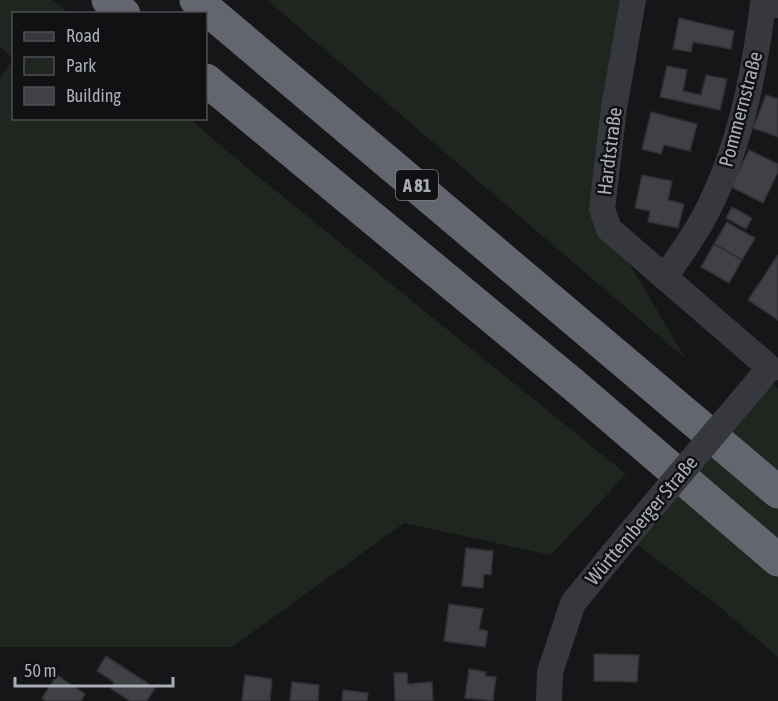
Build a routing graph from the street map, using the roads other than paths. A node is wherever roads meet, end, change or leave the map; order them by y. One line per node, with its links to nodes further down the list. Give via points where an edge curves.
1 (108, 0): 5 (highway)
2 (196, 0): 9 (highway, A 81)
3 (633, 0): 7 (street, Hardtstraße, via 602,209 609,229)
4 (761, 3): 7 (street, Pommernstraße, via 756,62 733,151 703,219)
5 (122, 12)
6 (207, 81): 10 (highway, A 81)
7 (665, 277): 8 (street)
8 (770, 370): 11 (street, Württemberger Straße, bridge, via 573,603 550,672)
9 (778, 492)
10 (778, 560)
11 (549, 701)

